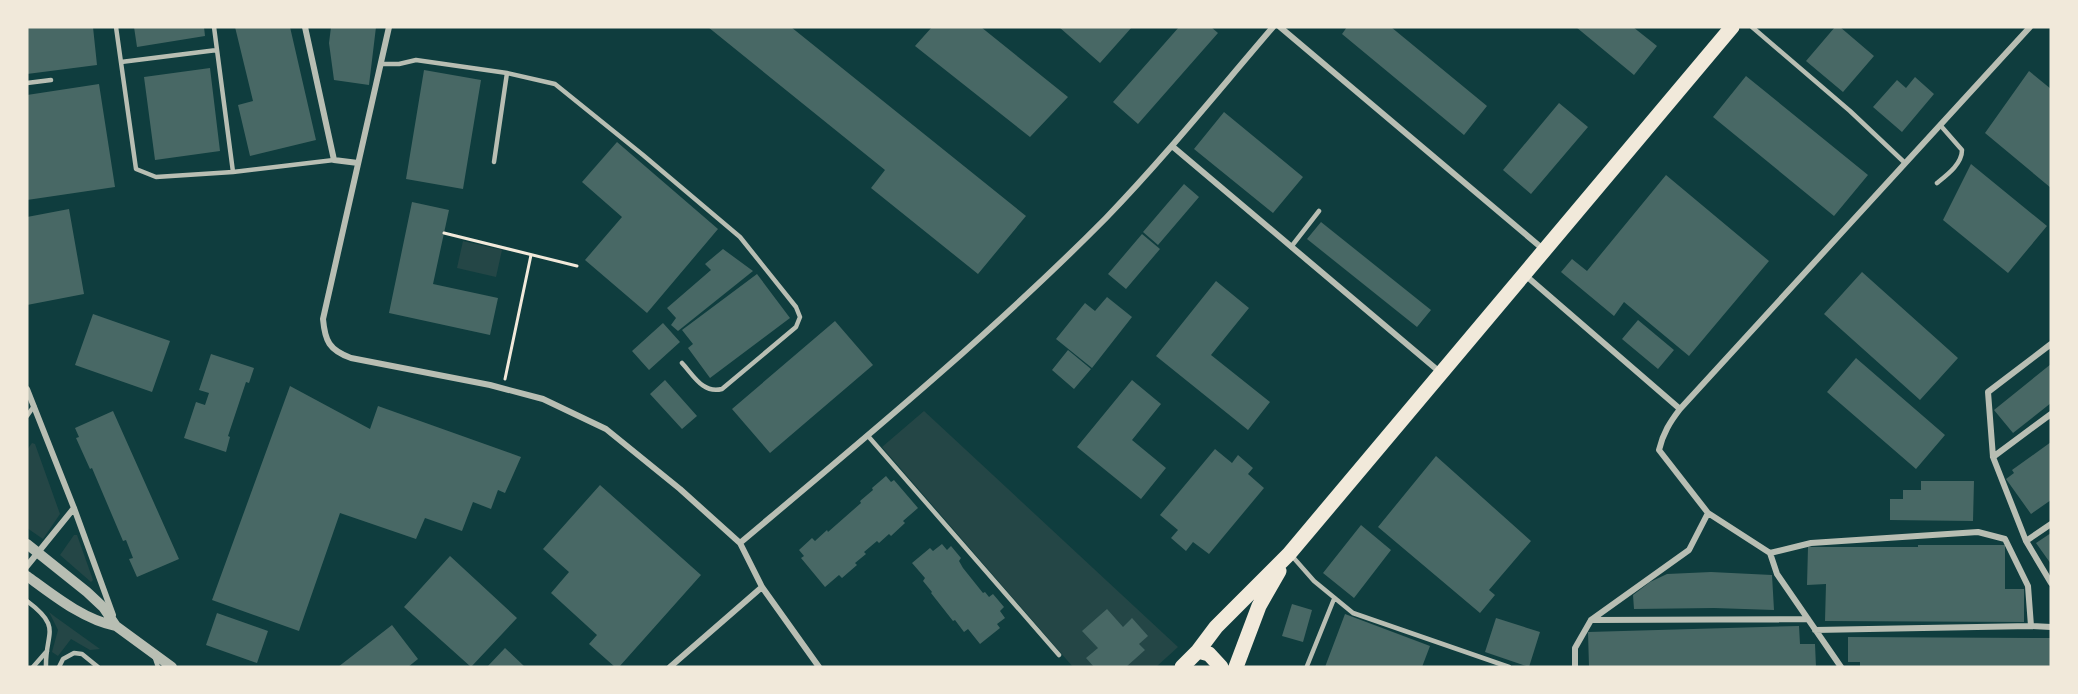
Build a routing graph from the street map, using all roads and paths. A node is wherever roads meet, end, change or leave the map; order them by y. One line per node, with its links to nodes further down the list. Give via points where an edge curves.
1 (116, 27): 11 (lane)
2 (214, 27): 10 (lane)
3 (305, 27): 18 (street)
4 (389, 27): 12 (street)
5 (1274, 27): 17 (street)
6 (1280, 27): 27 (street)
7 (1732, 27): 27 (main road)
8 (1752, 27): 21 (lane)
9 (2030, 27): 16 (street)
10 (217, 50): 11 (lane); 22 (lane)
11 (121, 62): 22 (lane, via 136,169 156,177)
12 (381, 64): 13 (lane, via 416,60); 20 (street)
13 (507, 74): 19 (lane); 32 (lane, via 555,84 740,237 796,307 800,317 796,327 722,389 713,392 704,387)
14 (51, 81): 15 (lane)
15 (27, 83)
16 (1941, 126): 21 (street); 23 (lane, via 1962,155)
17 (1172, 146): 26 (street); 40 (street, via 1043,280)
18 (334, 160): 20 (street); 22 (lane)
19 (494, 162)
20 (358, 163): 35 (street, via 323,319 326,339 337,352 351,358)
21 (1905, 163): 37 (street)
22 (233, 172)
23 (1936, 183)
24 (1319, 211): 26 (lane)
25 (444, 233): 28 (path)
26 (1291, 247): 33 (street)
27 (1545, 251): 30 (main road)
28 (531, 255): 29 (path); 35 (path)
29 (578, 266)
30 (1525, 275): 33 (main road); 37 (street)
31 (2051, 344): 41 (street, via 1988,392)
32 (682, 363)
33 (1441, 373): 49 (main road)
34 (27, 388): 36 (street)
35 (503, 389): 46 (street, via 543,399 606,429)
36 (34, 406): 39 (lane); 42 (street)
37 (1680, 409): 43 (street, via 1667,427 1659,450)
38 (2051, 414): 41 (street)
39 (27, 416)
40 (868, 436): 46 (street); 66 (lane)
41 (1993, 458): 45 (street)
42 (74, 508): 48 (street); 59 (street)
43 (1708, 513): 50 (street); 58 (street, via 1689,550)
44 (2051, 524): 45 (street)
45 (2026, 541): 53 (street)
46 (740, 543): 54 (street)
47 (27, 544): 48 (street)
48 (39, 552): 51 (street); 59 (street, via 103,607)
49 (1289, 554): 55 (lane); 64 (main road, via 1216,627); 78 (main road, via 1259,606)
50 (1770, 554): 57 (street, via 1777,574); 60 (street, via 1811,543 1978,532 2005,539 2028,586)
51 (27, 566)
52 (27, 576): 59 (street, via 73,607)
53 (2051, 583)
54 (762, 587): 74 (street); 75 (street)
55 (1334, 599): 67 (lane); 79 (lane, via 1353,613)
56 (27, 601): 63 (lane, via 50,627)
57 (1808, 619): 58 (street); 62 (street)
58 (1591, 620): 80 (street, via 1575,648)
59 (116, 626): 65 (street)
60 (2031, 626): 61 (street); 62 (street)
61 (2051, 627)
62 (1815, 630): 81 (street)
63 (47, 651): 68 (lane); 69 (lane)
64 (1198, 651): 76 (main road); 77 (main road, via 1209,654)
65 (153, 653): 72 (lane); 73 (street)
66 (1059, 655)
67 (1307, 666)
68 (33, 667)
69 (46, 667)
70 (59, 667): 71 (lane, via 63,659 74,653 82,654)
71 (98, 667)
72 (159, 667)
73 (172, 667)
74 (670, 667)
75 (819, 667)
76 (1182, 667)
77 (1221, 667)
78 (1236, 667)
79 (1509, 667)
80 (1575, 667)
81 (1841, 667)

